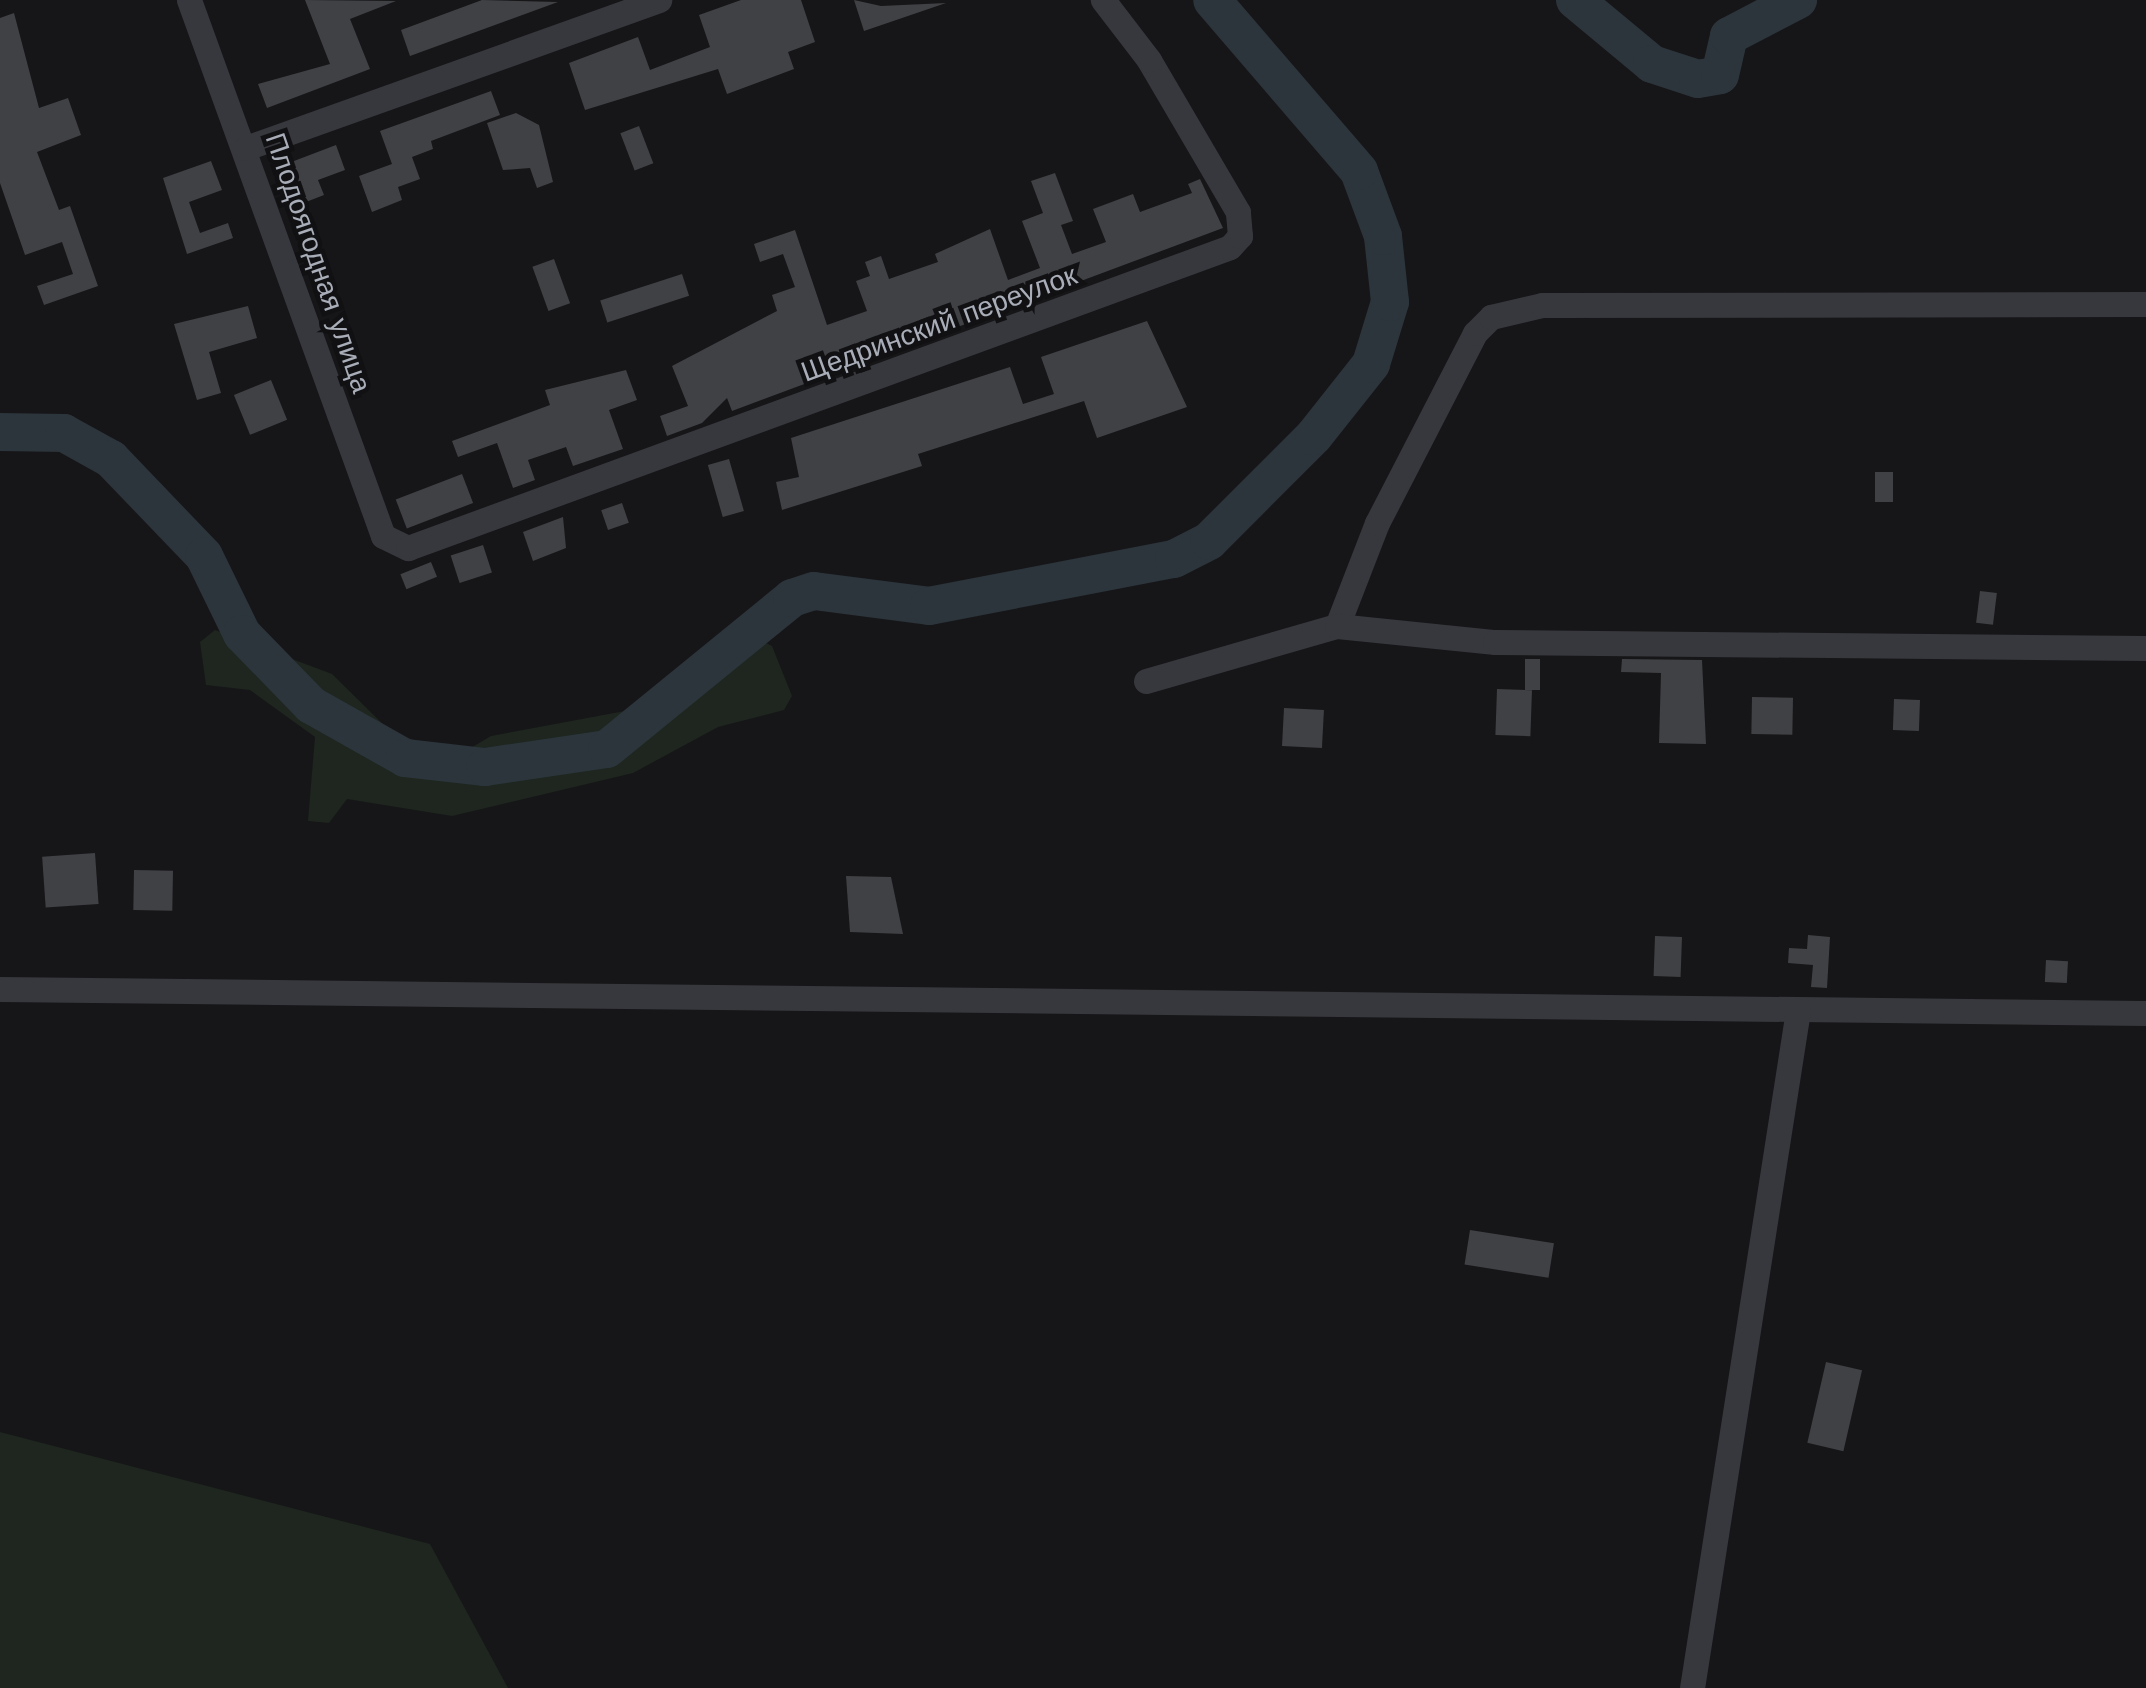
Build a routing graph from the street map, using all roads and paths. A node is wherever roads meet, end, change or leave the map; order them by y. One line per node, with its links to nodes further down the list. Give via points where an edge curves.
1 (189, 0): 4 (street, Плодоягодная улица)
2 (659, 0): 4 (street)
3 (1103, 0): 6 (street, Щедринский переулок, via 1149,60 1238,212 1240,236 1230,247 408,548)
4 (246, 148): 6 (street, Плодоягодная улица)
5 (2146, 304): 7 (street, via 1542,305 1491,317 1475,333 1376,523)
6 (391, 546)
7 (1337, 626): 8 (street, via 1494,642); 9 (street)
8 (2146, 648)
9 (1146, 681)
10 (0, 989): 11 (street)
11 (1798, 1010): 12 (street); 13 (street)
12 (2146, 1014)
13 (1692, 1688)

